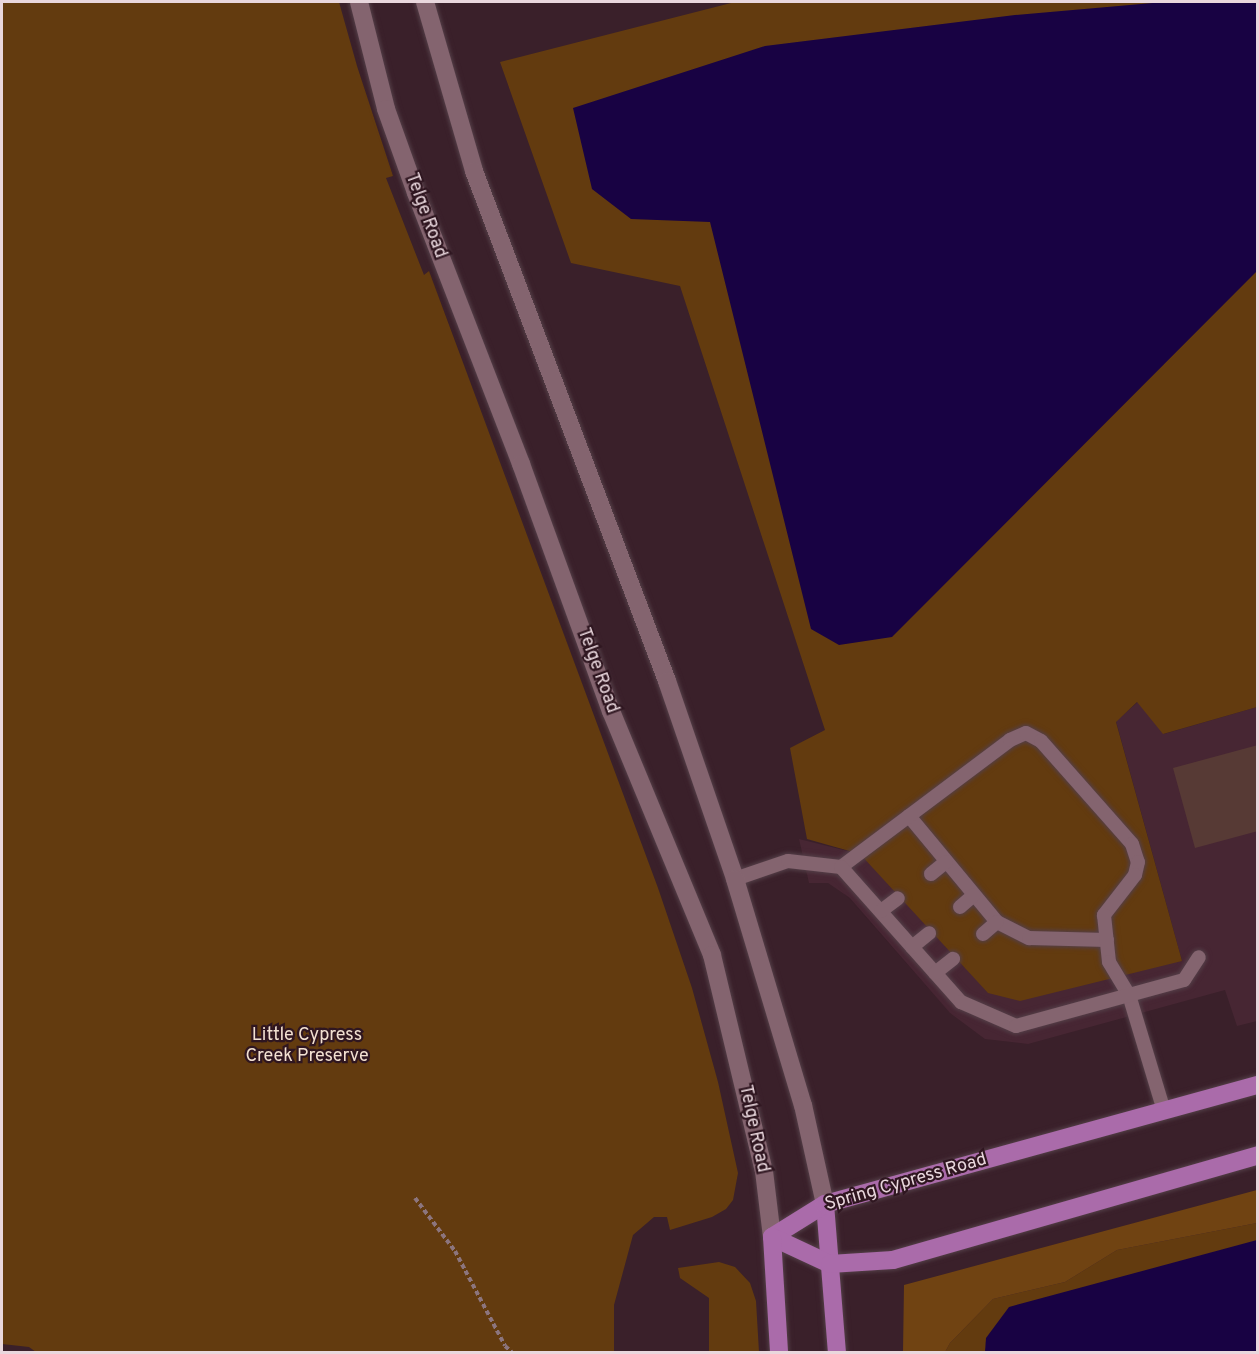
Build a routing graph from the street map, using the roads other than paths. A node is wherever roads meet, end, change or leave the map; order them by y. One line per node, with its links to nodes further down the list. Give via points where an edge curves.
1 (359, 2): 25 (main road, Telge Road, via 386,109 436,247 611,711 712,955 764,1171)
2 (425, 2): 7 (main road, via 474,171 667,681)
3 (909, 816): 4 (lane); 5 (lane); 15 (lane, via 1010,740 1026,733 1041,741 1132,844 1138,862 1135,874 1104,915)
4 (946, 862): 6 (lane); 8 (lane)
5 (842, 867): 7 (lane, via 788,861); 11 (lane)
6 (931, 874)
7 (735, 879): 24 (main road, via 803,1105)
8 (974, 896): 10 (lane); 12 (lane)
9 (898, 898): 11 (lane)
10 (960, 907)
11 (881, 911): 16 (lane)
12 (997, 922): 14 (lane); 15 (lane, via 1029,938)
13 (929, 933): 16 (lane)
14 (983, 934)
15 (1107, 940): 20 (lane, via 1109,962)
16 (912, 947): 19 (lane)
17 (1199, 957): 20 (lane, via 1184,980)
18 (952, 959): 19 (lane)
19 (935, 973): 20 (lane, via 961,1002 1016,1026)
20 (1129, 995): 22 (lane)
21 (1257, 1085): 22 (main road, Spring Cypress Road)
22 (1164, 1111): 24 (main road, Spring Cypress Road)
23 (1257, 1155): 26 (main road, via 893,1260)
24 (825, 1204): 25 (main road, Spring Cypress Road); 26 (main road)
25 (772, 1237): 26 (main road); 27 (main road, Telge Road)
26 (830, 1264): 28 (main road)
27 (779, 1353)
28 (837, 1353)

